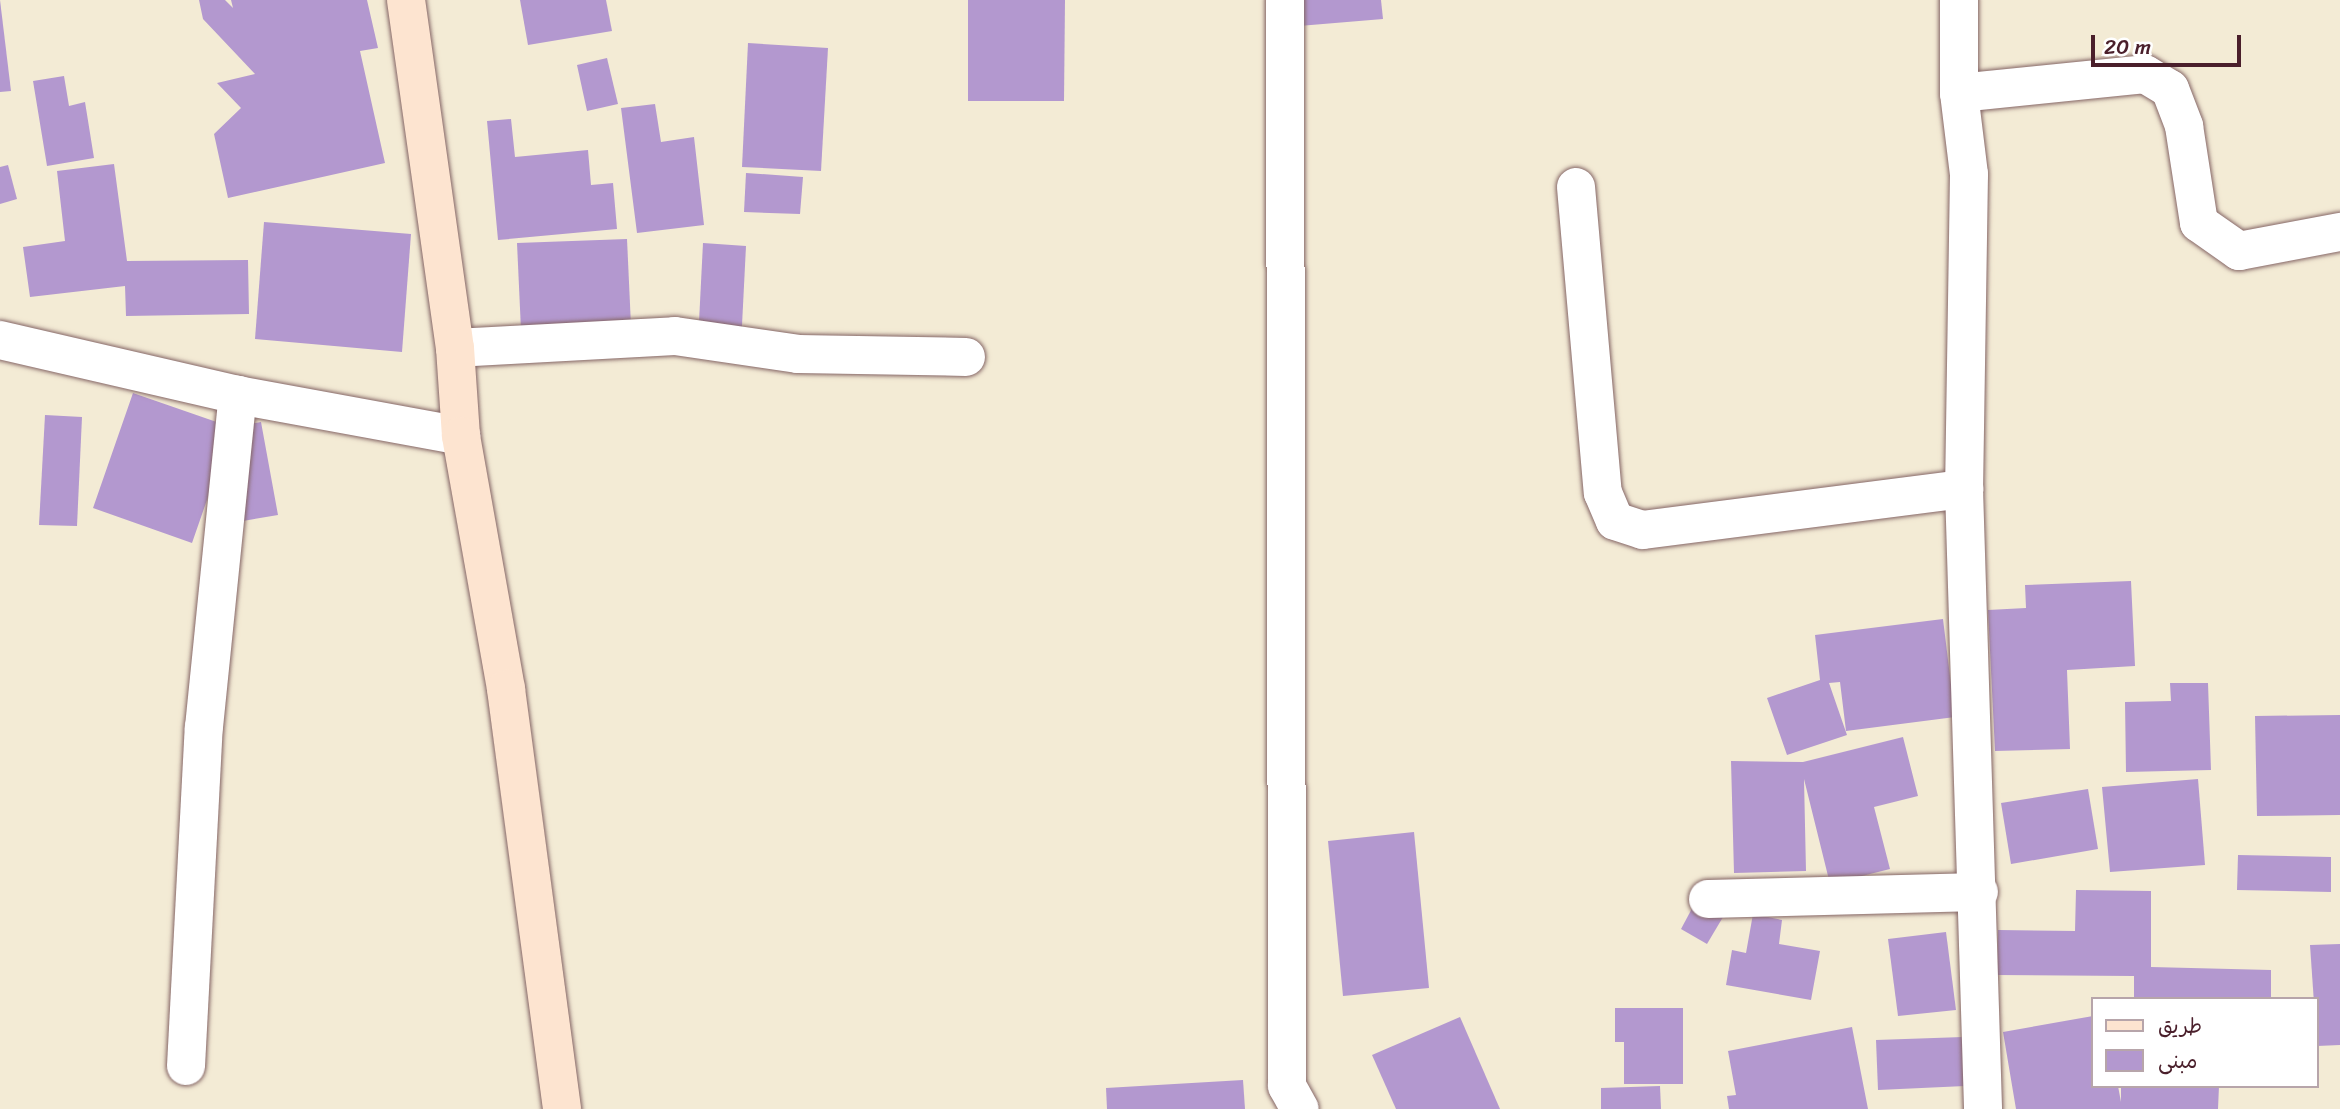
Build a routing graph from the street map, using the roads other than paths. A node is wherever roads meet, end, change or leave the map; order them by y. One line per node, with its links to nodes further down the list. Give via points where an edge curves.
1 (406, 0): 8 (main road)
2 (1285, 0): 17 (street, via 1287,1086)
3 (1959, 0): 4 (street)
4 (1959, 93): 6 (street, via 2145,74 2170,89 2184,127 2199,223 2239,251); 12 (street, via 1969,174)
5 (1576, 187): 12 (street, via 1603,493 1615,521 1643,530)
6 (2340, 232)
7 (0, 340): 10 (street)
8 (455, 348): 9 (street, via 675,336 799,354); 11 (main road)
9 (966, 357)
10 (238, 395): 11 (street); 15 (street, via 204,727)
11 (461, 436): 16 (main road, via 506,689)
12 (1964, 489): 13 (street)
13 (1979, 892): 14 (street); 18 (street)
14 (1708, 899)
15 (186, 1066)
16 (562, 1109)
17 (1300, 1109)
18 (1983, 1109)

